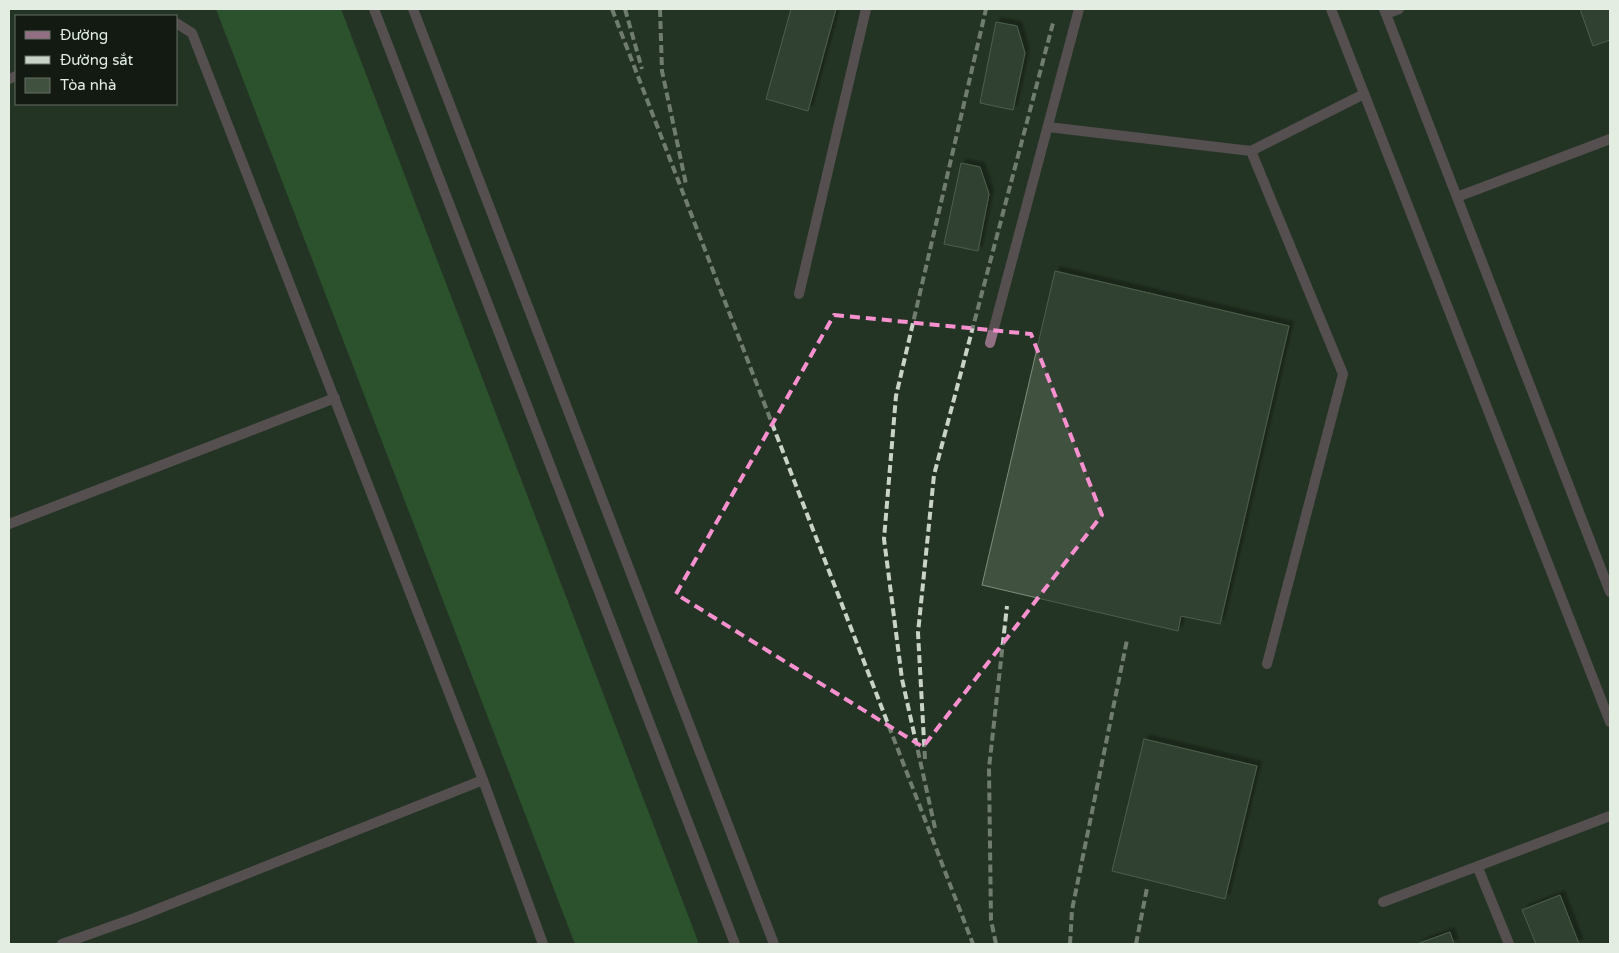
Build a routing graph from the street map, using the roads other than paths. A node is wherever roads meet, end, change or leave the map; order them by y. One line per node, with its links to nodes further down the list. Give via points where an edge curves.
1 (374, 9): 27 (street)
2 (414, 9): 28 (street)
3 (866, 9): 14 (street)
4 (1079, 9): 10 (street)
5 (1331, 9): 9 (street)
6 (1399, 9): 7 (street)
7 (1386, 11): 13 (street)
8 (178, 24): 16 (street, via 192,33)
9 (1364, 94): 12 (street); 20 (street)
10 (1048, 127): 12 (street); 15 (street)
11 (1610, 139): 13 (street)
12 (1251, 151): 19 (street, via 1343,374)
13 (1457, 197): 18 (street)
14 (799, 294)
15 (990, 343)
16 (335, 398): 17 (street); 21 (street)
17 (9, 524)
18 (1610, 592)
19 (1267, 664)
20 (1610, 722)
21 (483, 780): 25 (street); 26 (street)
22 (1610, 816): 23 (street)
23 (1478, 868): 24 (street); 29 (street)
24 (1383, 902)
25 (62, 944)
26 (543, 944)
27 (735, 944)
28 (774, 944)
29 (1509, 944)

